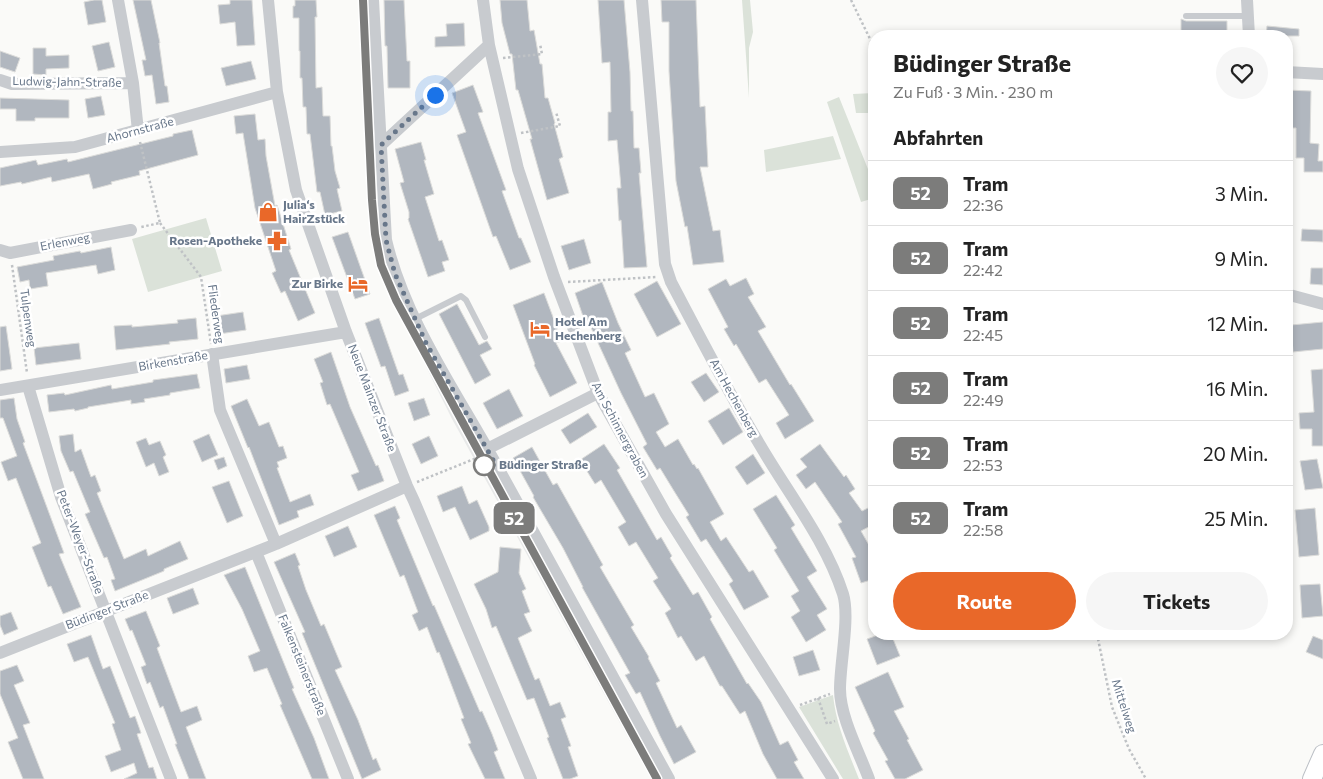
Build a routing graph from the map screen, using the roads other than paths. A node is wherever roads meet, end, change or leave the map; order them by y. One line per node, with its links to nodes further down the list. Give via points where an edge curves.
1 (118, 0): 14 (street)
2 (268, 0): 15 (street, Neue Mainzer Straße)
3 (372, 0): 17 (street)
4 (483, 0): 10 (street, Am Schinnergraben)
5 (642, 0): 42 (street, Am Hechenberg, via 666,264 759,444 836,574 845,612 840,690 846,718)
6 (1247, 0): 8 (street)
7 (1186, 16): 8 (lane)
8 (1248, 16): 9 (street)
9 (1249, 30)
10 (488, 45): 17 (street); 29 (street, Am Schinnergraben, via 518,169)
11 (1293, 72): 12 (street)
12 (1323, 74)
13 (0, 80): 14 (street, Ludwig-Jahn-Straße, via 12,84)
14 (134, 83): 16 (street)
15 (277, 92): 16 (street, Ahornstraße); 24 (street, Neue Mainzer Straße, via 296,190)
16 (138, 131): 18 (street, Ahornstraße, via 75,147)
17 (381, 145): 23 (street, via 386,240 395,274)
18 (0, 152)
19 (131, 230): 20 (street, Erlenweg)
20 (5, 252)
21 (1293, 296): 22 (street)
22 (1323, 304)
23 (416, 319): 25 (lane, via 461,296); 30 (street, via 426,343)
24 (346, 332): 26 (street, Birkenstraße); 31 (street, Neue Mainzer Straße)
25 (485, 337)
26 (212, 354): 27 (street, Birkenstraße); 32 (street, via 220,410)
27 (28, 386): 28 (street, Birkenstraße); 34 (street, Peter-Weyer-Straße, via 61,497)
28 (0, 390)
29 (598, 394): 30 (street); 41 (street, Am Schinnergraben, via 666,514)
30 (487, 449): 40 (street)
31 (412, 484): 32 (street, Büdinger Straße); 39 (street, Neue Mainzer Straße, via 418,510)
32 (276, 544): 33 (street, Büdinger Straße)
33 (256, 552): 34 (street, Büdinger Straße); 38 (street, Falkensteinerstraße)
34 (107, 610): 35 (street, Büdinger Straße); 37 (street, Peter-Weyer-Straße)
35 (0, 652)
36 (1323, 754): 43 (street)
37 (171, 779)
38 (348, 779)
39 (531, 779)
40 (668, 779)
41 (833, 779)
42 (869, 779)
43 (1312, 779)

